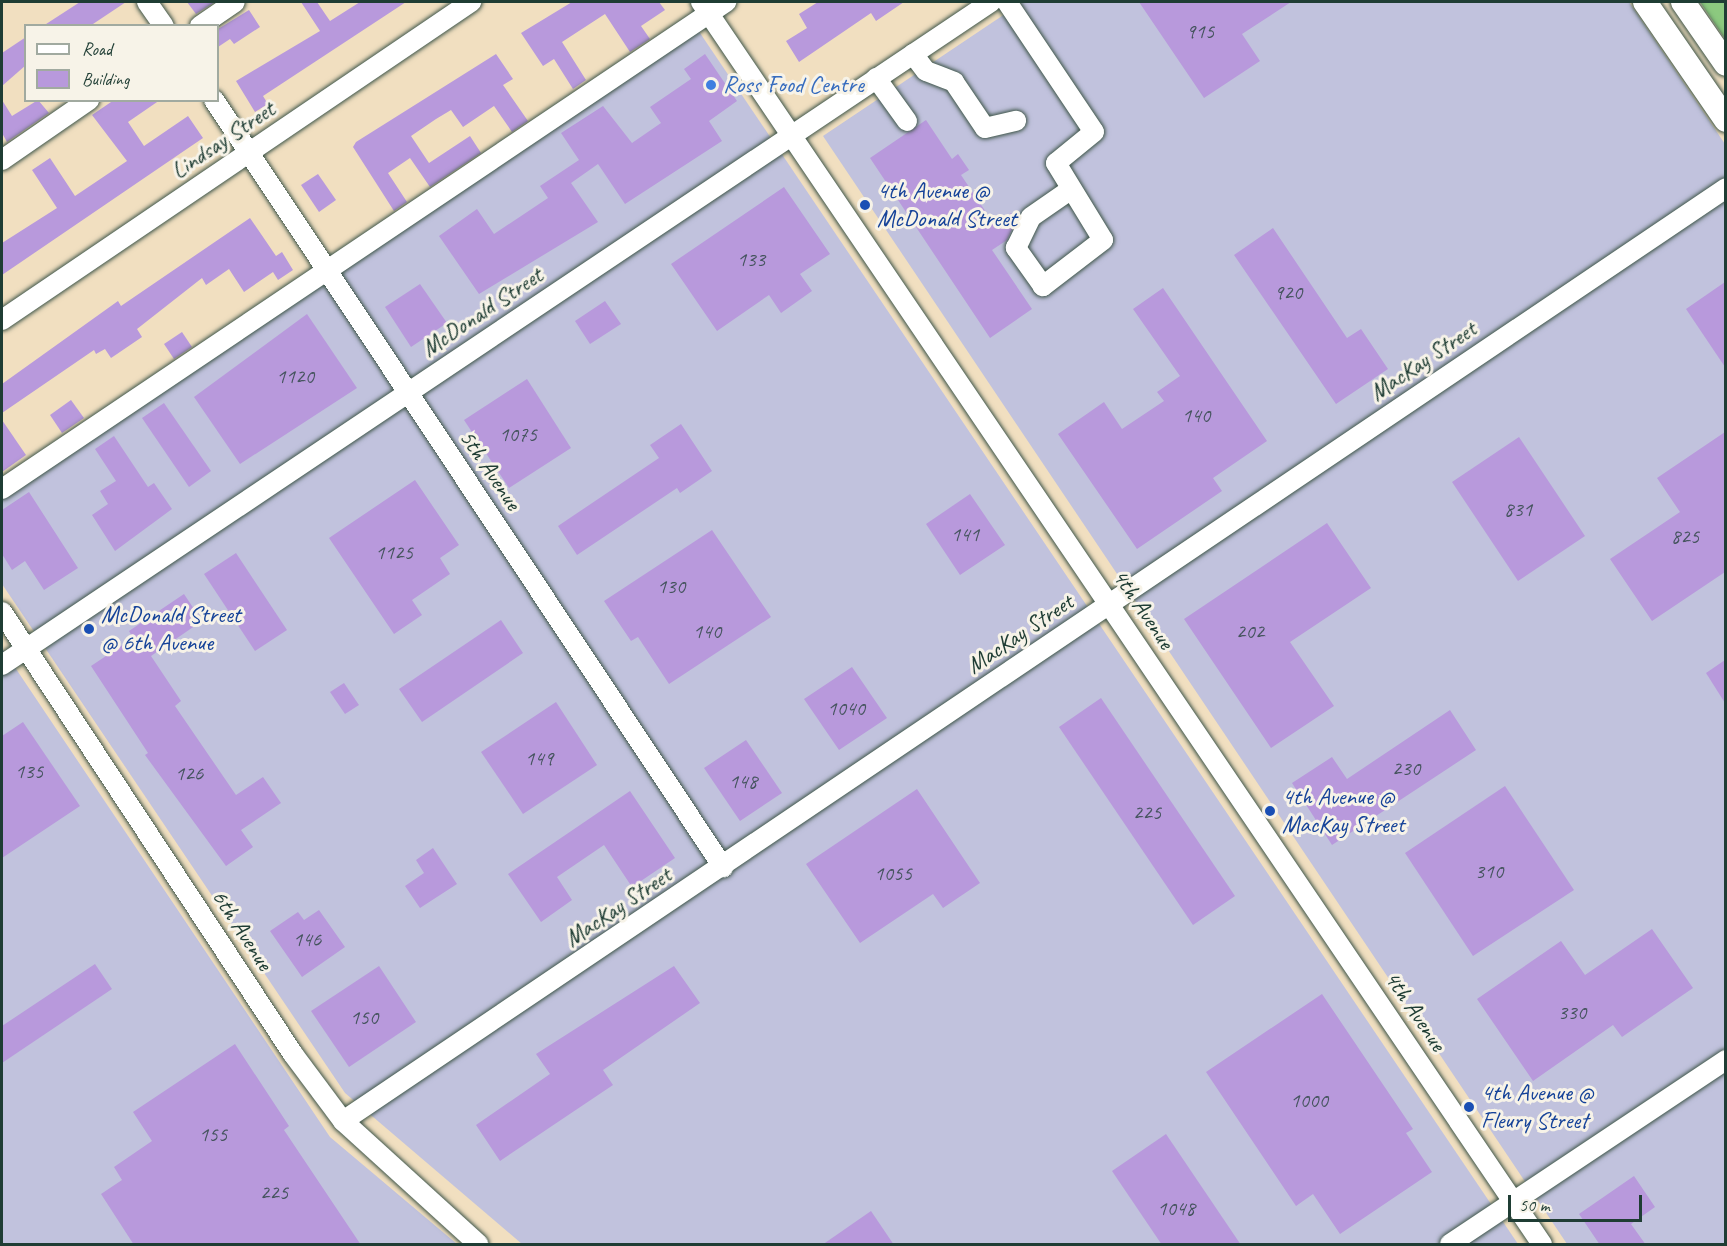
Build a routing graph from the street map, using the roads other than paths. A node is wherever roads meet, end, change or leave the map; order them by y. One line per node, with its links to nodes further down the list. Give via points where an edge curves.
1 (147, 2): 10 (street)
2 (235, 2): 11 (street)
3 (471, 2): 21 (street, Lindsay Street)
4 (726, 2): 9 (street)
5 (991, 2): 12 (street, McDonald Street)
6 (1007, 2): 24 (street, via 1094,132 1056,163)
7 (1646, 2): 17 (main road)
8 (1683, 2): 13 (main road)
9 (705, 7): 20 (street, 4th Avenue); 25 (street)
10 (163, 24)
11 (203, 24)
12 (913, 54): 14 (street, McDonald Street); 19 (street, via 926,71 954,82 985,128)
13 (1725, 64)
14 (876, 78): 18 (street); 20 (street, McDonald Street)
15 (86, 102): 22 (street)
16 (215, 102): 21 (street, 5th Avenue)
17 (1725, 120)
18 (907, 121)
19 (1016, 122)
20 (790, 133): 27 (street, McDonald Street); 29 (street, 4th Avenue)
21 (249, 153): 25 (street, 5th Avenue); 26 (street, Lindsay Street)
22 (2, 160)
23 (1725, 188): 29 (street, MacKay Street)
24 (1070, 190): 24 (street, via 1103,240 1043,286 1016,248 1031,217)
25 (327, 271): 27 (street, 5th Avenue); 28 (street)
26 (2, 320)
27 (408, 393): 31 (street, McDonald Street); 33 (street, 5th Avenue)
28 (2, 489)
29 (1109, 604): 33 (street, MacKay Street); 36 (street, 4th Avenue)
30 (2, 612): 31 (street, 6th Avenue)
31 (26, 648): 32 (street, McDonald Street); 35 (street, 6th Avenue, via 293,1054)
32 (2, 665)
33 (723, 867): 35 (street, MacKay Street)
34 (1725, 1060): 36 (street)
35 (343, 1121): 37 (street, 6th Avenue)
36 (1513, 1201): 38 (street); 39 (street, 4th Avenue)
37 (478, 1245)
38 (1450, 1245)
39 (1542, 1245)

